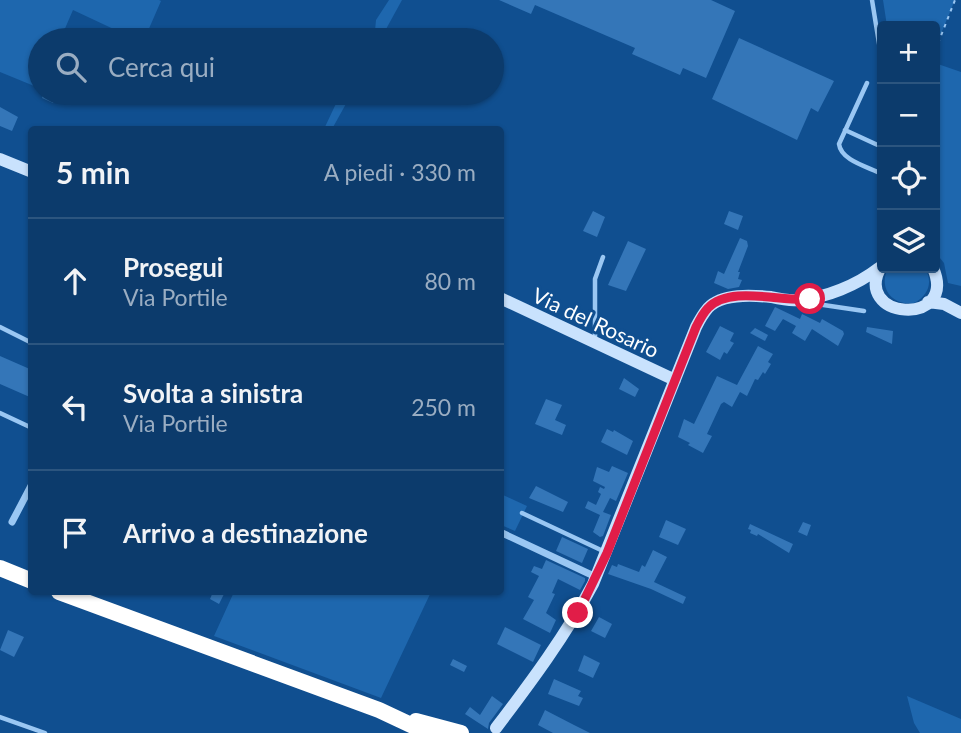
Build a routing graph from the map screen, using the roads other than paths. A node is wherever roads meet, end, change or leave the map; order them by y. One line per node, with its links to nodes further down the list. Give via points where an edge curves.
1 (872, 0): 2 (lane)
2 (877, 31)
3 (867, 83): 4 (lane)
4 (845, 130): 5 (lane); 8 (lane, via 840,151)
5 (877, 145)
6 (0, 159): 7 (street)
7 (28, 170)
8 (877, 171)
9 (603, 257): 23 (lane, via 595,279)
10 (877, 268): 13 (street)
11 (879, 273): 15 (street)
12 (934, 273): 14 (street)
13 (852, 284): 15 (street, via 862,283); 17 (street)
14 (936, 284): 18 (street); 20 (street)
15 (878, 292): 18 (street, via 887,304 904,311)
16 (504, 301): 23 (street, Via del Rosario)
17 (794, 301): 19 (lane); 24 (street, via 755,296 715,303 696,327)
18 (928, 302): 20 (street)
19 (864, 311)
20 (959, 312)
21 (0, 327): 22 (lane)
22 (28, 341)
23 (595, 343): 24 (street, Via del Rosario)
24 (675, 380): 31 (street)
25 (0, 413): 26 (lane)
26 (28, 426)
27 (28, 492): 29 (street)
28 (522, 513): 31 (lane)
29 (12, 522)
30 (504, 534): 33 (street)
31 (607, 553): 33 (street)
32 (0, 568): 34 (highway)
33 (596, 577): 38 (street, via 578,613)
34 (28, 579)
35 (67, 595): 36 (highway)
36 (379, 710): 40 (highway); 41 (highway)
37 (0, 717): 39 (lane)
38 (496, 728)
39 (45, 733)
40 (428, 733)
41 (461, 733)

